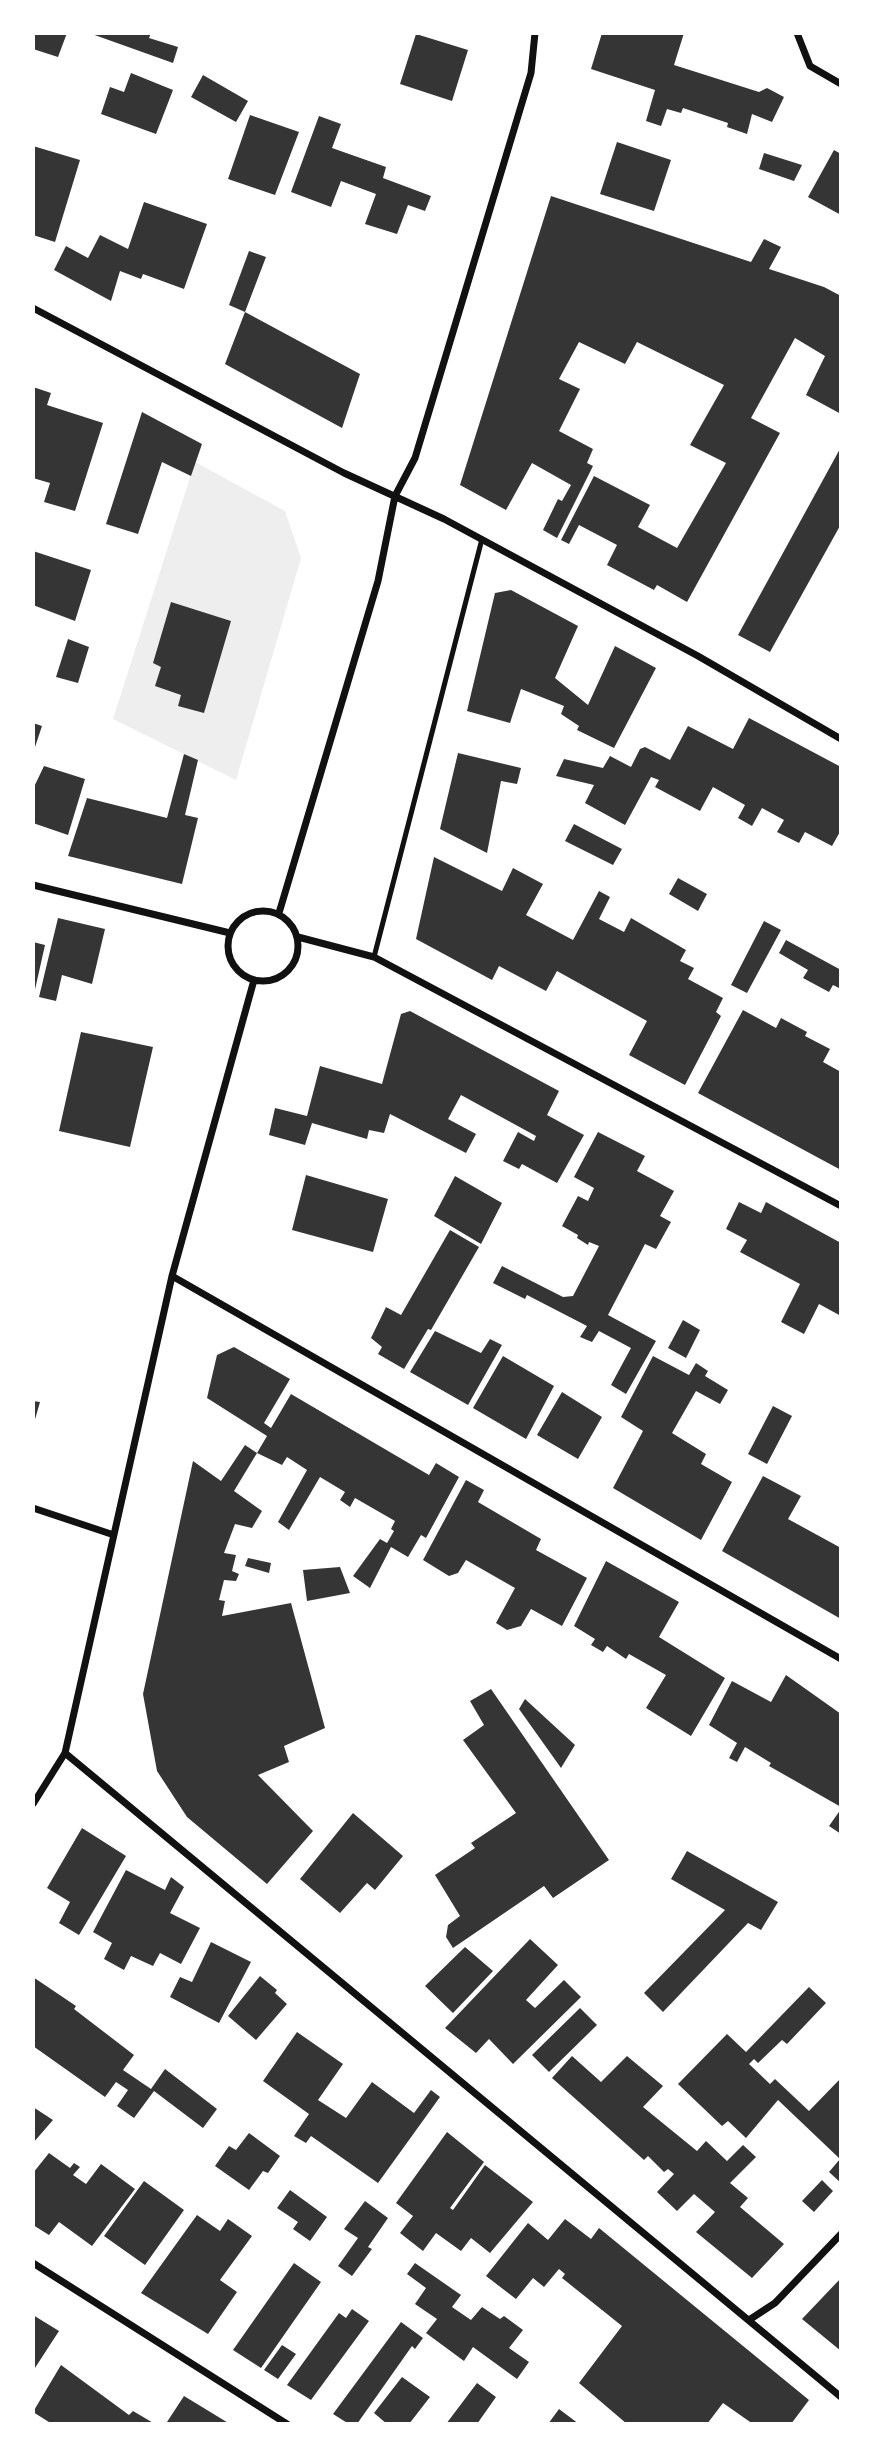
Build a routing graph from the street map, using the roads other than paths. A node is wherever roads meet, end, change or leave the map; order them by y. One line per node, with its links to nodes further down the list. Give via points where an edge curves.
1 (535, 33): 5 (street, via 531,73 424,432)
2 (797, 33): 3 (street, via 810,66)
3 (841, 85)
4 (33, 309): 5 (street)
5 (395, 496): 6 (street); 9 (street, via 378,582)
6 (482, 539): 7 (street); 12 (lane)
7 (841, 739)
8 (33, 885): 10 (street)
9 (279, 913): 10 (street, via 245,915); 11 (street)
10 (230, 933): 13 (street, via 232,962)
11 (298, 937): 12 (street); 13 (street, via 299,949 288,971 278,978)
12 (374, 957): 14 (street)
13 (254, 980): 15 (street)
14 (841, 1206)
15 (172, 1276): 17 (street); 18 (street)
16 (33, 1508): 17 (street)
17 (114, 1535): 19 (street)
18 (841, 1659)
19 (65, 1753): 20 (street); 23 (street)
20 (33, 1804)
21 (841, 2234): 23 (street, via 775,2303)
22 (33, 2263): 25 (street)
23 (749, 2320): 24 (street)
24 (841, 2396)
25 (287, 2424)

